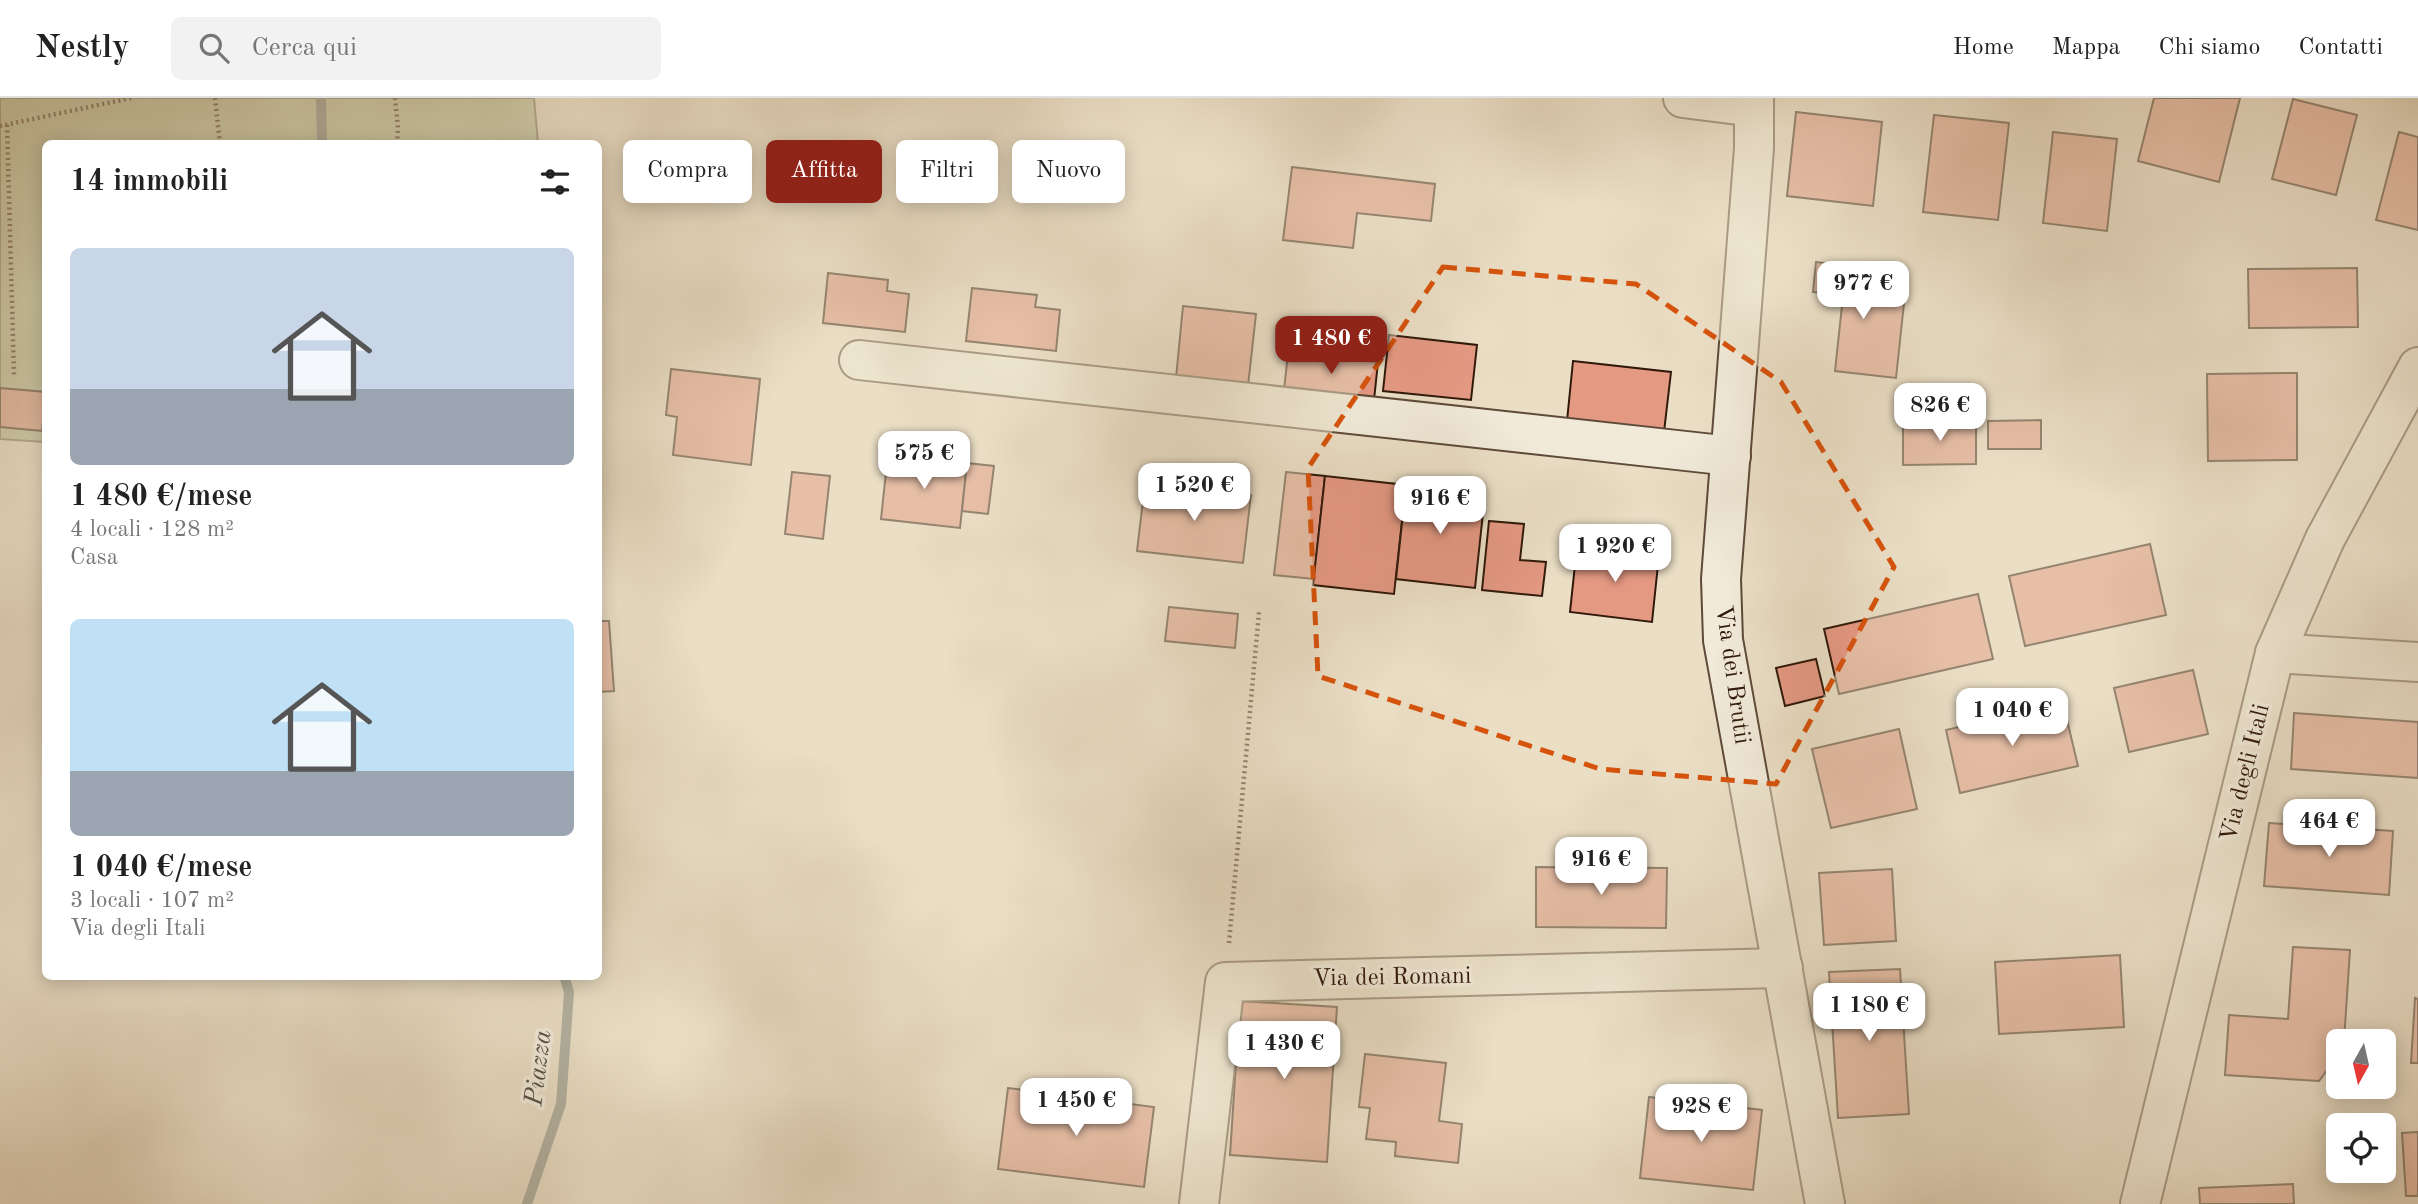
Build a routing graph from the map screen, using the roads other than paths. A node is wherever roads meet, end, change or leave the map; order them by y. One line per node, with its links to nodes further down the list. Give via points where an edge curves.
1 (1683, 98): 2 (street)
2 (1754, 103): 5 (street, Via dei Brutii)
3 (859, 360): 5 (street)
4 (2418, 367): 6 (street, Via degli Itali, via 2325,539)
5 (1731, 456): 8 (street, Via dei Brutii, via 1721,579 1723,640)
6 (2275, 653): 7 (street); 11 (street, Via degli Itali)
7 (2418, 662)
8 (1783, 968): 9 (street, Via dei Romani, via 1225,982); 10 (street, Via dei Brutii)
9 (1199, 1204)
10 (1825, 1204)
11 (2140, 1204)

